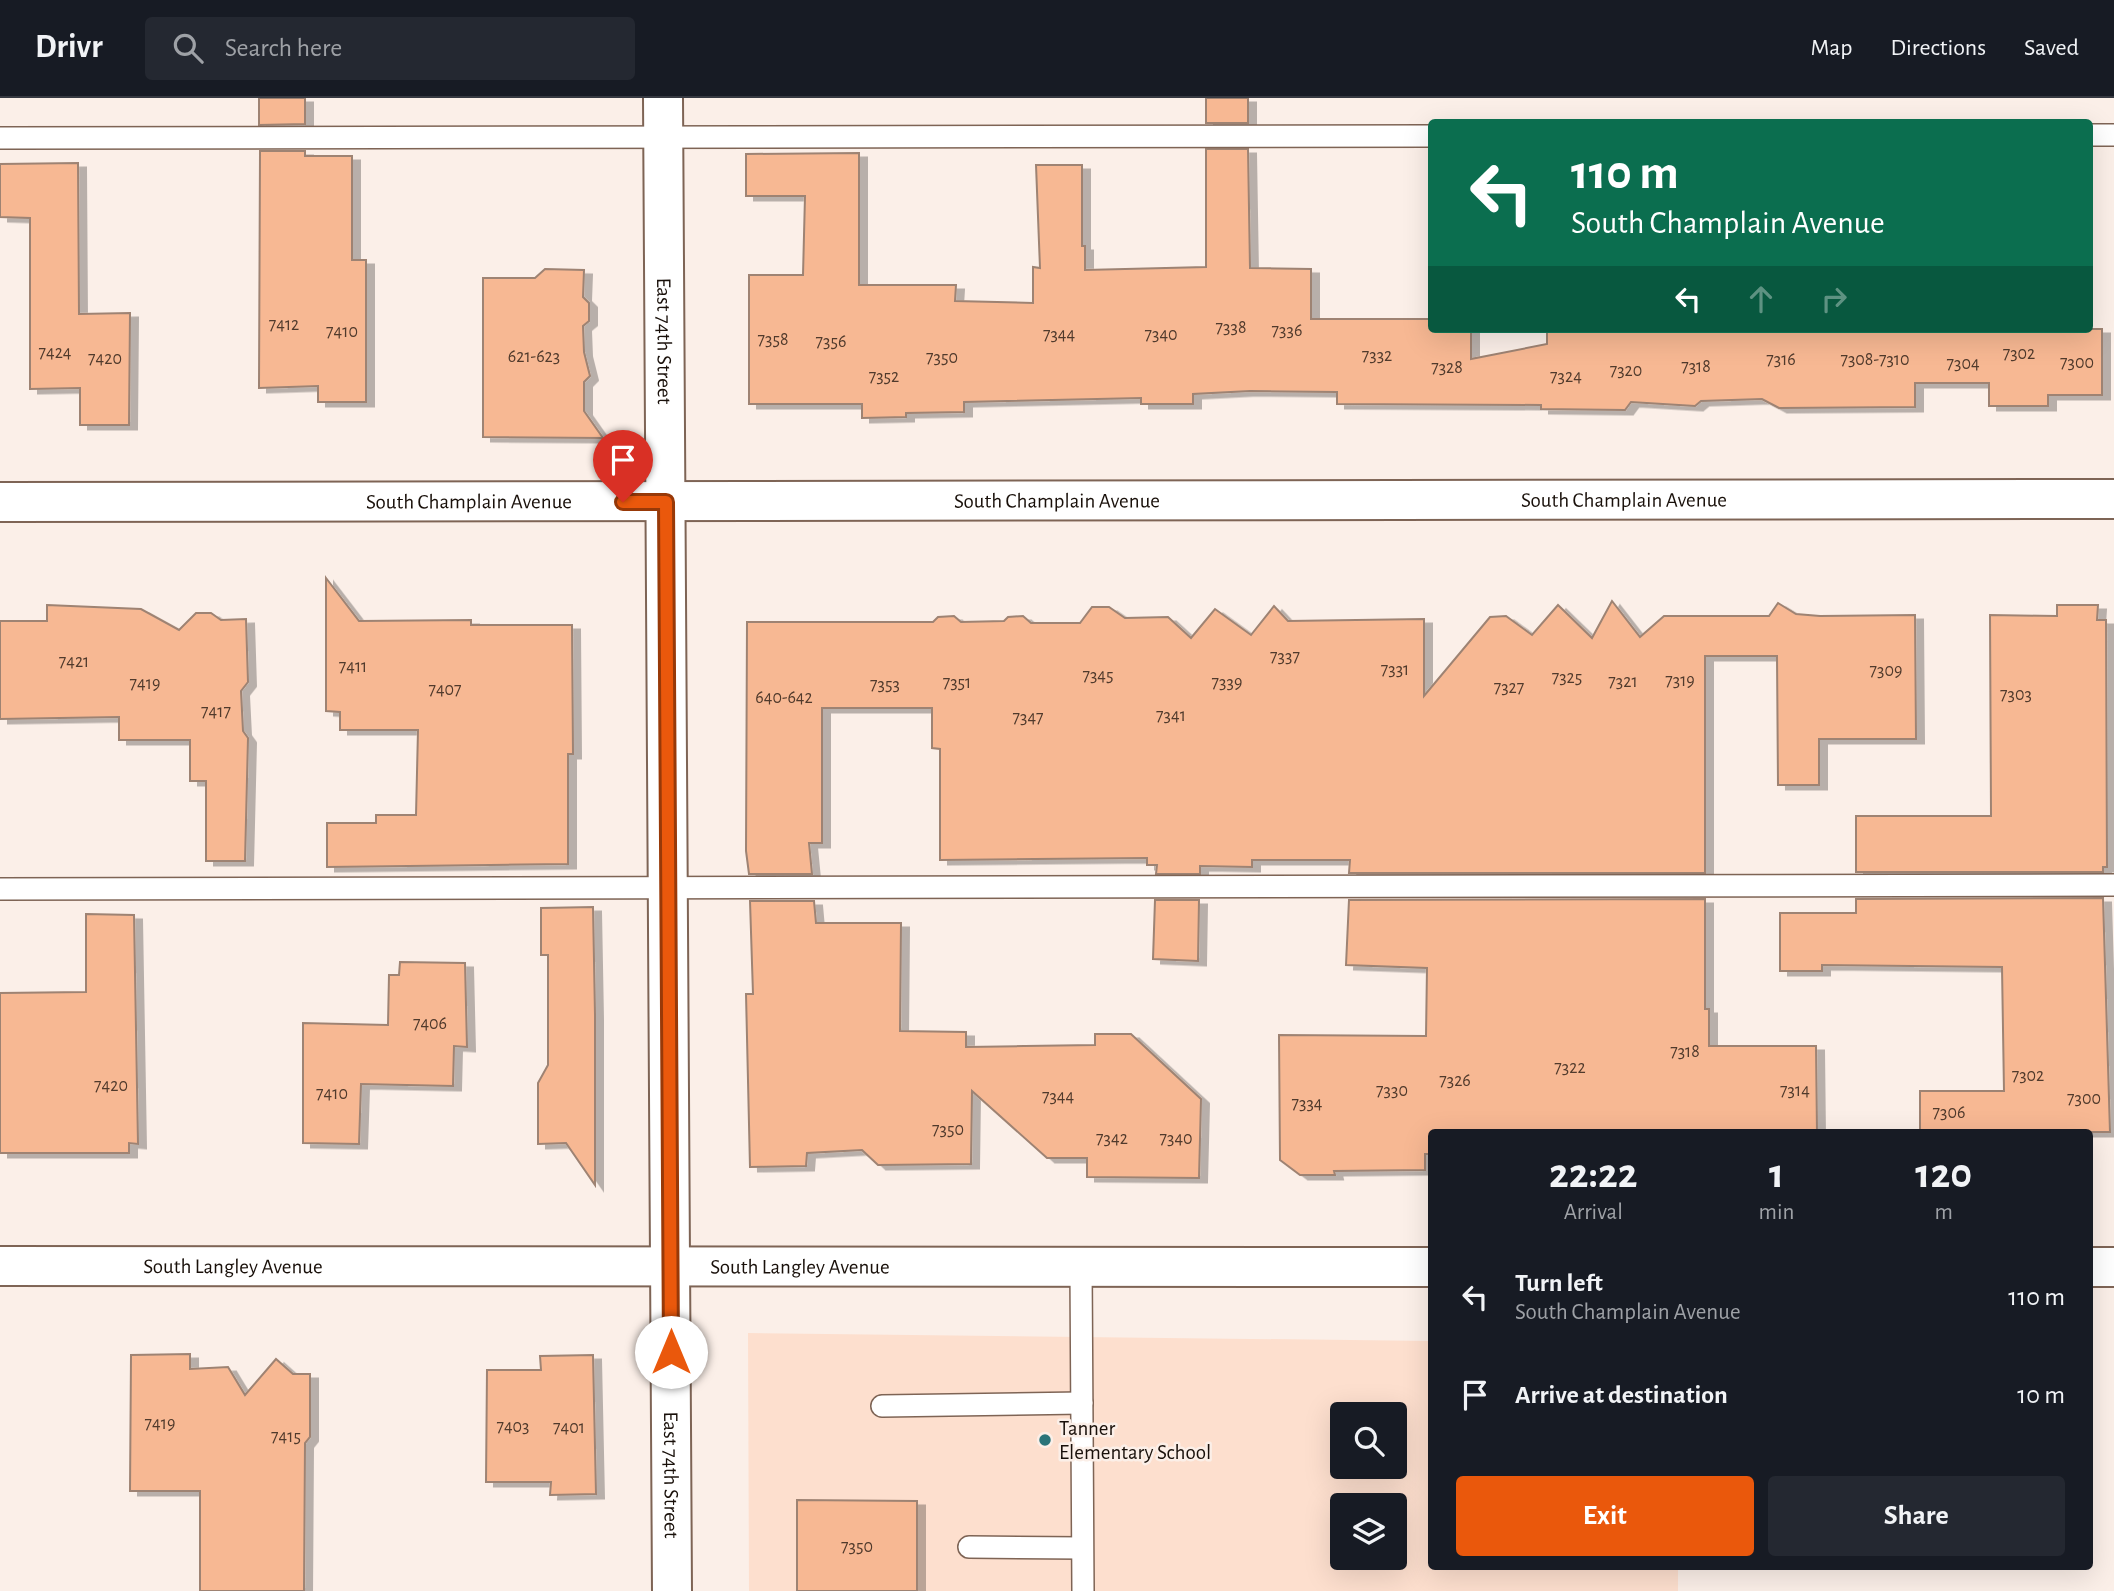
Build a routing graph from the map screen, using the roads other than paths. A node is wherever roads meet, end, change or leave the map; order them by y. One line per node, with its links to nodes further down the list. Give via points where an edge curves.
1 (663, 98): 5 (street, East 74th Street)
2 (2093, 135): 3 (lane)
3 (2114, 135)
4 (1428, 136): 5 (lane)
5 (663, 137): 6 (lane); 9 (street, East 74th Street)
6 (0, 138)
7 (2114, 499): 9 (street, South Champlain Avenue)
8 (0, 502): 9 (street, South Champlain Avenue)
9 (666, 502): 11 (street, East 74th Street)
10 (2114, 885): 11 (lane)
11 (668, 888): 12 (lane); 14 (street, East 74th Street)
12 (0, 889)
13 (0, 1266): 14 (street, South Langley Avenue)
14 (671, 1266): 15 (street, South Langley Avenue); 23 (street, East 74th Street)
15 (1082, 1267): 16 (street, South Langley Avenue); 19 (lane)
16 (1428, 1267)
17 (2093, 1267): 18 (street)
18 (2114, 1267)
19 (1082, 1403): 20 (lane); 22 (lane)
20 (881, 1406)
21 (969, 1547): 22 (lane)
22 (1082, 1548): 24 (lane)
23 (672, 1591)
24 (1083, 1591)

